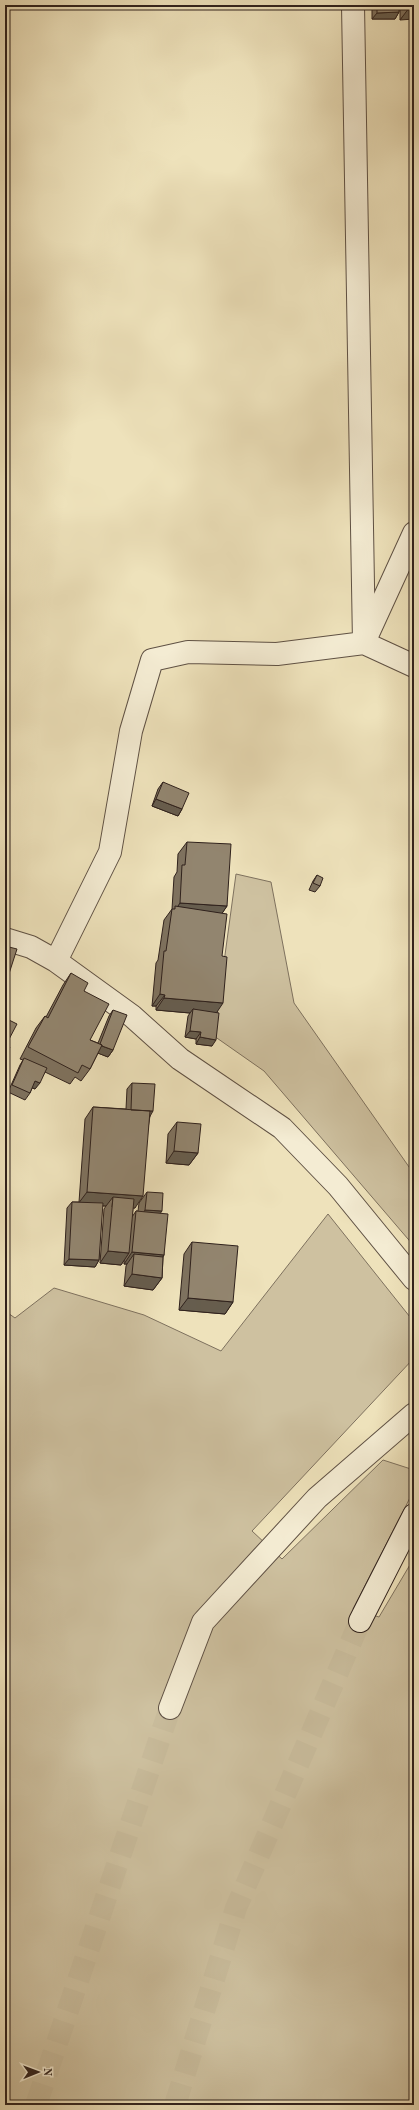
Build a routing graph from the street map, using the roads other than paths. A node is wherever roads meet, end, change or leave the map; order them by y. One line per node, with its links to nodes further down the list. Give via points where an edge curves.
1 (353, 5): 3 (street)
2 (414, 533): 3 (street)
3 (364, 643): 4 (street); 6 (street, via 277,654 188,652 152,660 132,731 110,852)
4 (414, 666)
5 (5, 939): 6 (street, via 31,947)
6 (56, 961): 7 (street, via 132,1016 180,1059 282,1128 338,1186)
7 (414, 1279)
8 (414, 1414): 11 (street, via 317,1498 203,1622)
9 (414, 1515): 10 (street)
10 (360, 1621)
11 (170, 1708)

